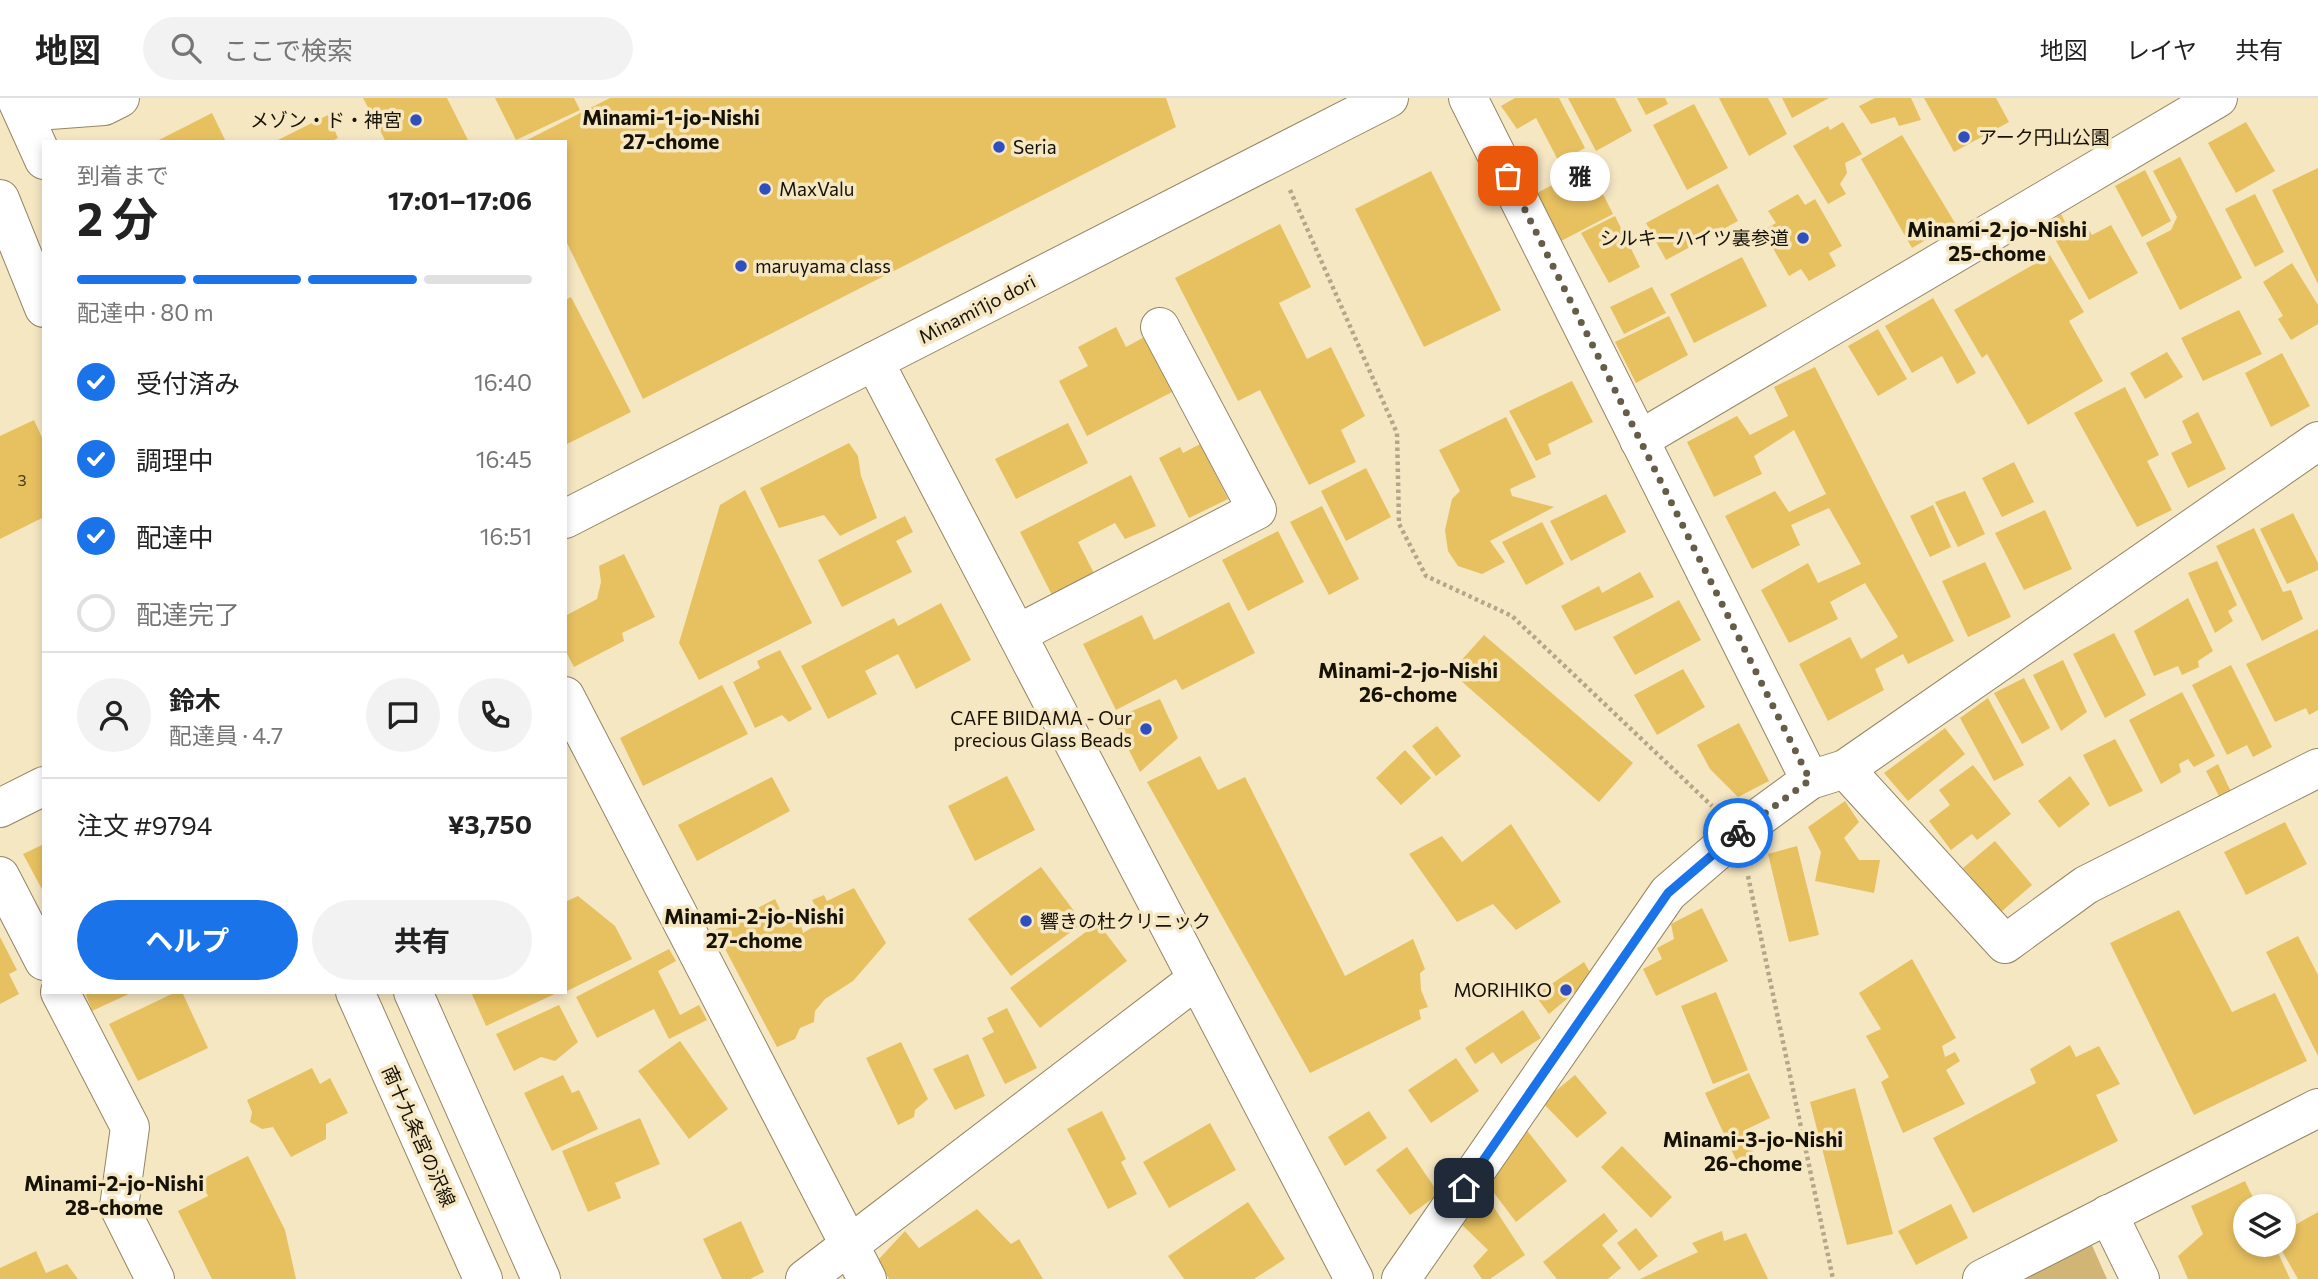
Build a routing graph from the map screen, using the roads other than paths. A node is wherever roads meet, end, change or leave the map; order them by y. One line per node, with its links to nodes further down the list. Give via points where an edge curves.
1 (120, 98): 5 (street, via 104,106)
2 (1389, 98): 10 (street, Minami1jo dori)
3 (1468, 98): 11 (street)
4 (2218, 98): 11 (street)
5 (19, 108): 6 (street)
6 (42, 156)
7 (0, 199): 8 (street)
8 (42, 303)
9 (1160, 327): 14 (street, via 1257,510)
10 (874, 361): 13 (street, Minami1jo dori); 14 (street)
11 (1640, 440): 17 (street)
12 (2318, 441): 17 (street)
13 (567, 518)
14 (1017, 634): 22 (street)
15 (567, 700): 28 (street)
16 (2318, 768): 17 (street, via 2086,885 2005,944)
17 (1827, 774): 35 (street, via 1739,832 1668,893)
18 (42, 787): 19 (street)
19 (0, 808)
20 (0, 876): 21 (street)
21 (42, 957)
22 (1197, 979): 28 (street); 34 (street)
23 (61, 994): 29 (street, via 130,1127 119,1207)
24 (356, 994): 30 (street, 南十九条宮の沢線)
25 (414, 994): 31 (street)
26 (2318, 1108): 27 (street)
27 (2108, 1214): 36 (street); 37 (street)
28 (848, 1245): 32 (street); 33 (street)
29 (155, 1279)
30 (483, 1279)
31 (541, 1279)
32 (804, 1279)
33 (867, 1279)
34 (1354, 1279)
35 (1401, 1279)
36 (1982, 1279)
37 (2140, 1279)

